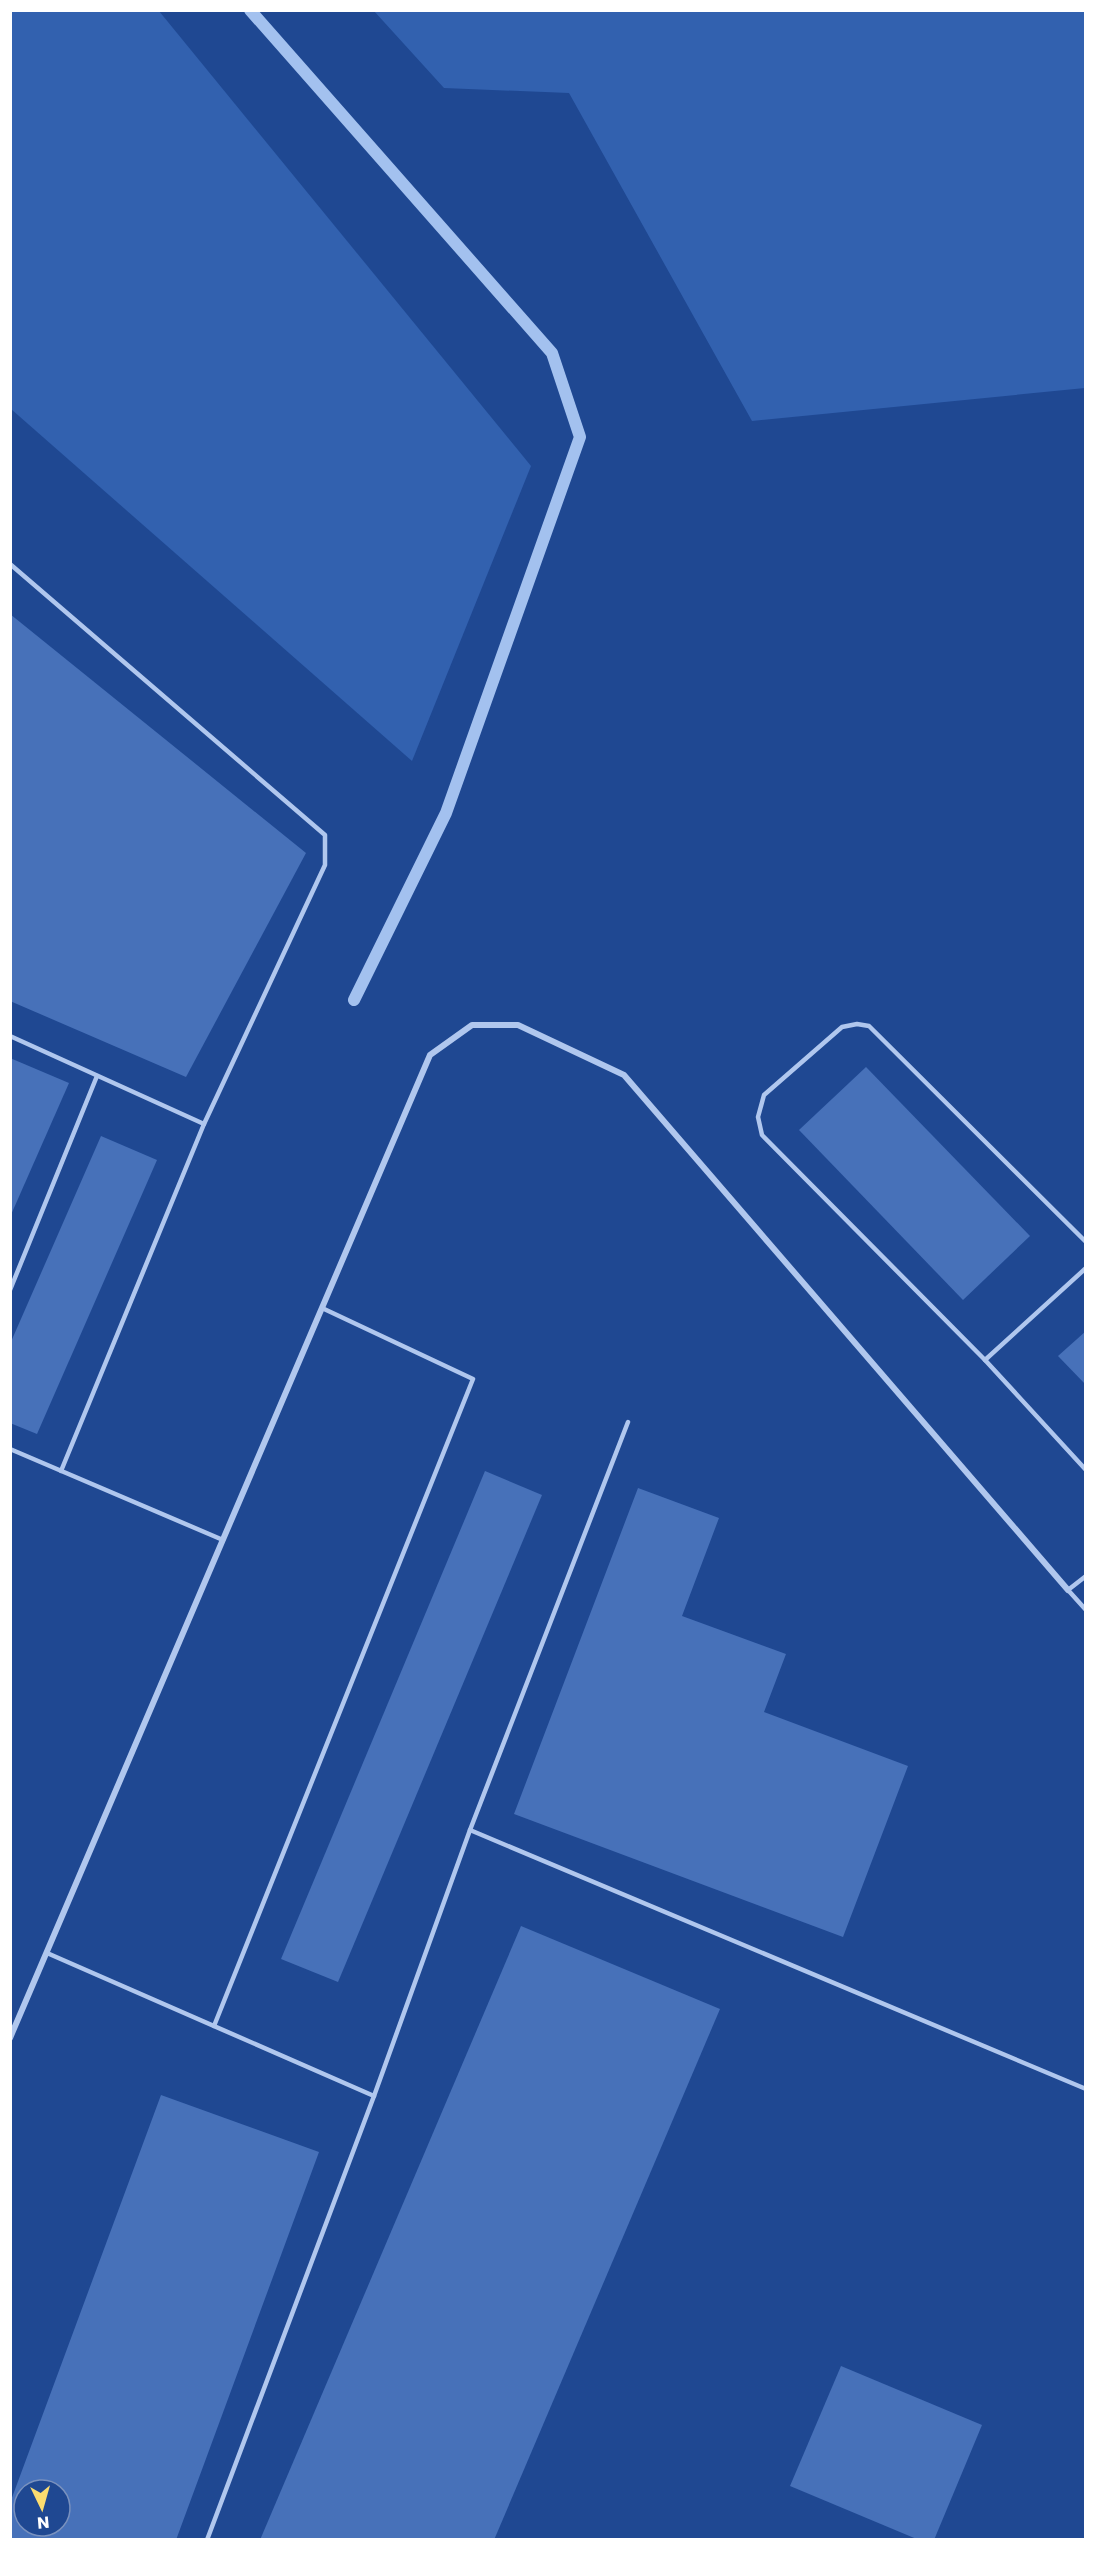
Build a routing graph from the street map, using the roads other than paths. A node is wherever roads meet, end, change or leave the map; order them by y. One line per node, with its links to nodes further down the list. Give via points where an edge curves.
1 (10, 564): 4 (lane, via 325,835 325,865)
2 (10, 1036): 3 (lane)
3 (97, 1076): 4 (lane); 7 (lane)
4 (204, 1124): 13 (lane)
5 (1086, 1242): 9 (lane, via 869,1026 842,1027 764,1095 758,1117 762,1135)
6 (1086, 1268): 9 (lane)
7 (10, 1290)
8 (322, 1308): 14 (street); 16 (street, via 430,1056 472,1025 518,1024 624,1075); 20 (lane, via 473,1379)
9 (985, 1360): 12 (lane)
10 (628, 1422): 18 (lane)
11 (10, 1449): 13 (lane)
12 (1086, 1470)
13 (61, 1471): 14 (lane)
14 (223, 1540): 19 (street)
15 (1086, 1576): 16 (lane)
16 (1068, 1590): 17 (lane)
17 (1086, 1610)
18 (470, 1830): 22 (lane); 23 (lane)
19 (47, 1953): 20 (lane); 21 (street)
20 (214, 2026): 23 (lane)
21 (10, 2038)
22 (1086, 2089)
23 (374, 2096): 24 (lane)
24 (207, 2540)

